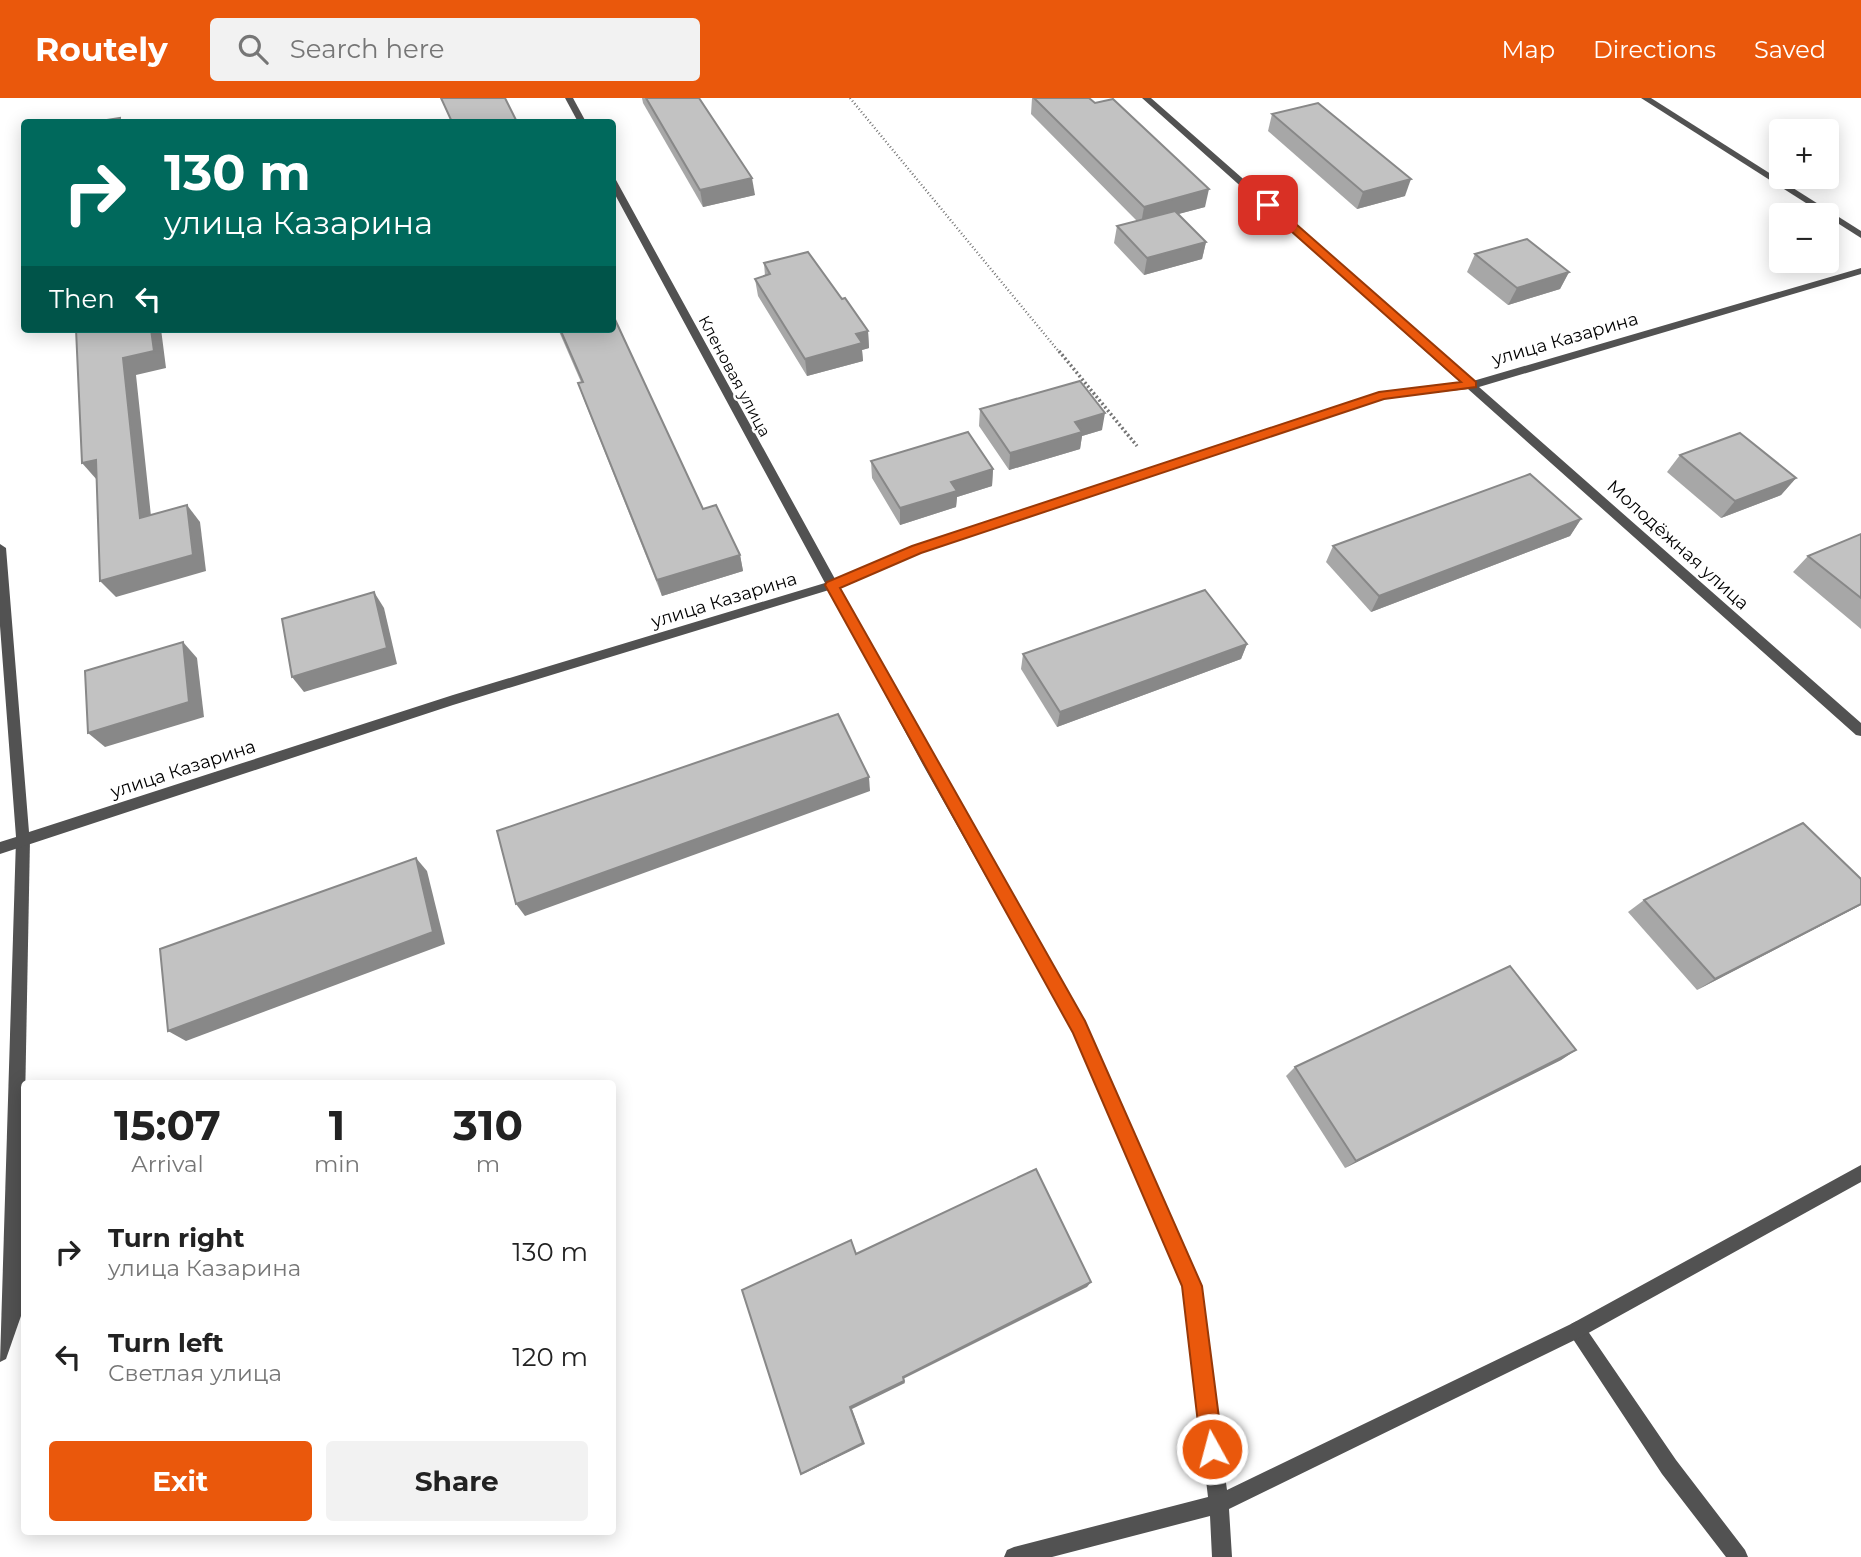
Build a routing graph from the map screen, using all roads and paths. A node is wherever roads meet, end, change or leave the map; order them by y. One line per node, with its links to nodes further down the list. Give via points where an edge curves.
1 (569, 98): 5 (street)
2 (850, 98): 10 (path)
3 (1146, 98): 9 (street, Молодёжная улица)
4 (1646, 98): 7 (street)
5 (580, 119)
6 (616, 187): 12 (street, Кленовая улица)
7 (1861, 235)
8 (1861, 271): 9 (street, улица Казарина)
9 (1472, 385): 10 (street, улица Казарина, via 1383,395); 13 (street, Молодёжная улица)
10 (1157, 470): 12 (street, улица Казарина, via 916,550)
11 (0, 548): 14 (street)
12 (832, 585): 14 (street, улица Казарина, via 453,700); 19 (street, Кленовая улица, via 1079,1027 1192,1286)
13 (1861, 731)
14 (23, 839): 15 (street, улица Казарина); 18 (street, via 12,1316)
15 (0, 848)
16 (1861, 1173): 17 (street)
17 (1577, 1330): 19 (street); 22 (street, via 1669,1467)
18 (0, 1353)
19 (1219, 1504): 20 (street); 21 (street, Кленовая улица)
20 (1014, 1557)
21 (1222, 1557)
22 (1738, 1557)

